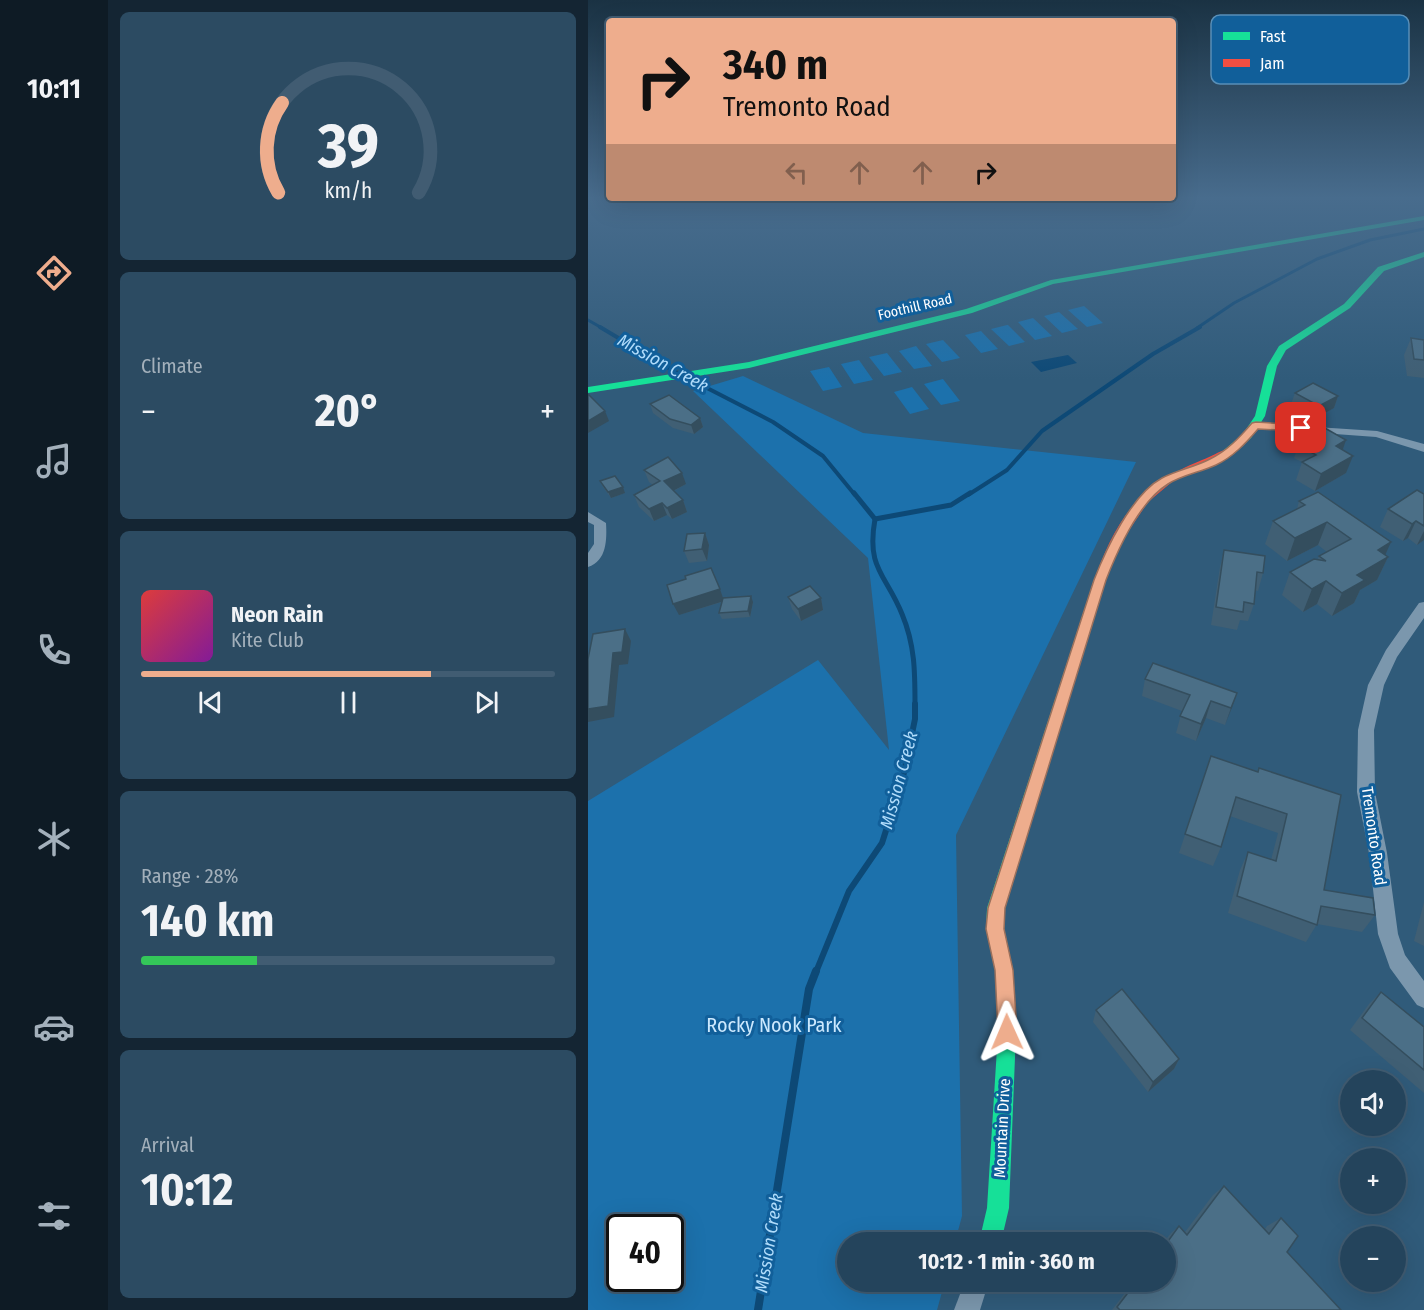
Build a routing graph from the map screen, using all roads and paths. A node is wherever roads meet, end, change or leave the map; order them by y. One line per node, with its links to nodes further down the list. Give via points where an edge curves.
1 (1196, 257): 3 (street, Foothill Road, via 1051,282 969,311 749,365)
2 (1415, 257): 4 (street, Mountain Drive, via 1380,270 1349,305 1278,353 1265,407)
3 (588, 390)
4 (1256, 426): 5 (street, via 1377,434); 10 (street, Mountain Drive, via 1229,453 1176,475 1154,489 1122,532 1100,580 996,908 1007,1032 998,1208)
5 (1424, 448)
6 (588, 516): 7 (street, via 600,523 601,546)
7 (588, 562)
8 (1424, 607): 9 (street, Tremonto Road, via 1391,654 1376,685 1366,730 1366,792 1388,934 1397,961)
9 (1424, 998)
10 (992, 1232)
11 (973, 1292): 12 (street)
12 (967, 1310)

